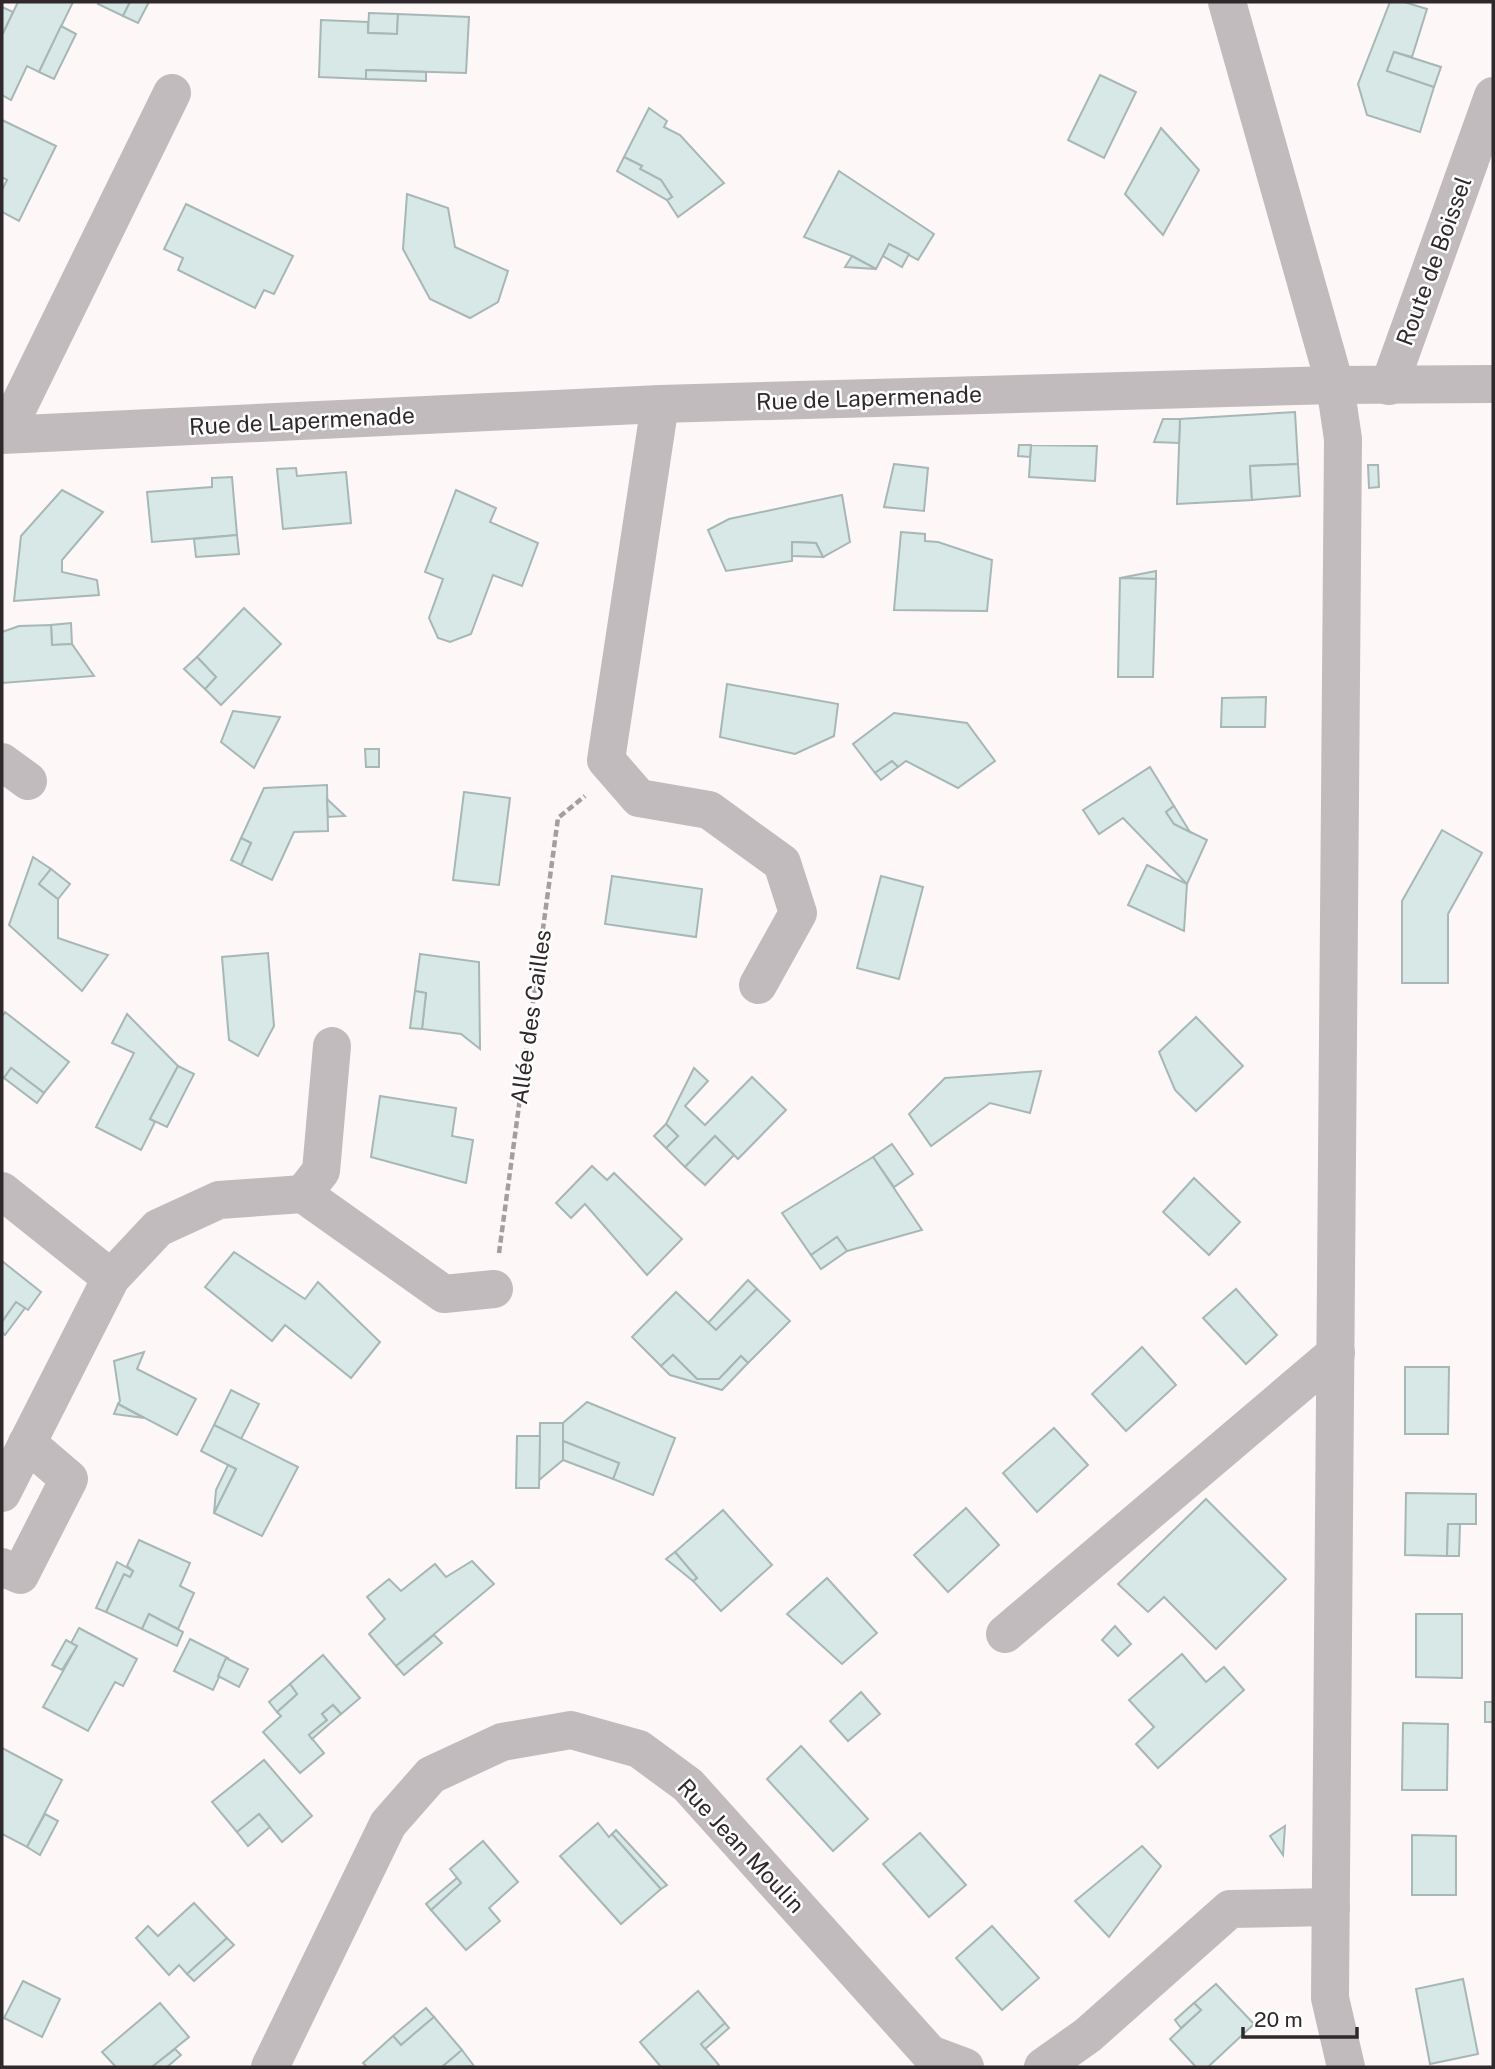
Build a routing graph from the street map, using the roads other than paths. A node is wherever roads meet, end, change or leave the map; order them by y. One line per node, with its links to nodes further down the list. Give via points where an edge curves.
1 (1227, 2): 5 (street)
2 (172, 93): 8 (street, Rue de Lapermenade)
3 (1493, 96): 6 (street, Route de Boissel)
4 (1493, 384): 6 (street, Rue de Lapermenade)
5 (1335, 385): 6 (street, Rue de Lapermenade); 7 (street, Rue de Lapermenade); 15 (street, via 1343,439)
6 (1389, 386)
7 (660, 404): 8 (street, Rue de Lapermenade); 9 (street, via 606,760 639,798 709,810 782,863 798,913)
8 (3, 434)
9 (758, 985)
10 (332, 1046): 12 (street, via 321,1171)
11 (2, 1191): 13 (street)
12 (303, 1194): 13 (street, via 219,1199 158,1228); 14 (street, via 444,1294)
13 (111, 1278): 16 (street)
14 (494, 1289)
15 (1336, 1353): 19 (street); 20 (street)
16 (27, 1443): 17 (street); 18 (street, via 69,1479 20,1575)
17 (2, 1493)
18 (2, 1567)
19 (1005, 1634)
20 (1331, 1907): 23 (street, via 1230,1909 1088,2035); 24 (street, via 1331,1998)
21 (270, 2067): 22 (street, Rue Jean Moulin, via 388,1824 431,1775 502,1742 571,1730 639,1749 688,1785 930,2054)
22 (965, 2067)
23 (1043, 2067)
24 (1346, 2067)

